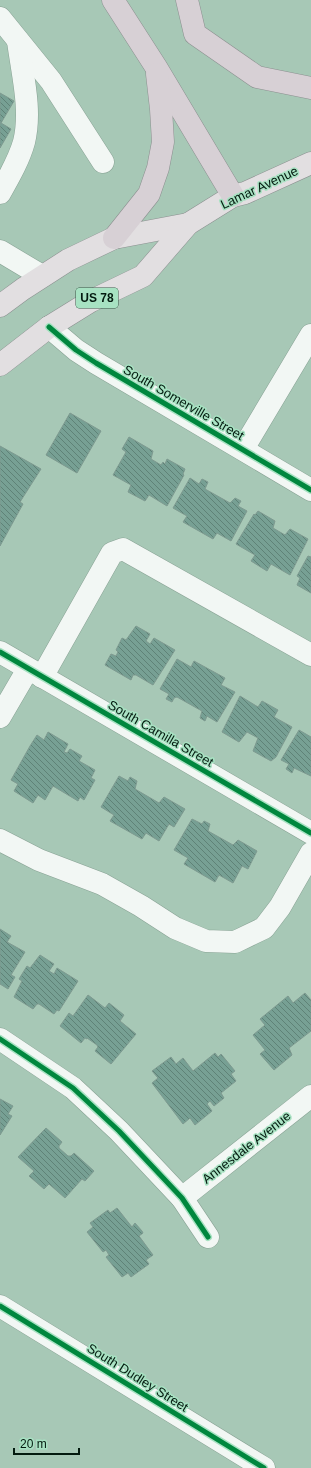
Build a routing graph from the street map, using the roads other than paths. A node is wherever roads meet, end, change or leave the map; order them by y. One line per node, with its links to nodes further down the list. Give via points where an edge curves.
1 (112, 0): 5 (highway)
2 (187, 0): 6 (highway, via 195,34 257,77)
3 (0, 18): 4 (street)
4 (18, 41): 7 (street, via 52,81); 9 (street, via 27,126 24,144)
5 (156, 67): 10 (highway); 12 (highway, via 162,109 163,142 158,168 150,194)
6 (311, 88)
7 (103, 162)
8 (311, 163): 10 (main road, Lamar Avenue / US 78)
9 (0, 193)
10 (234, 196): 11 (main road, Lamar Avenue / US 78)
11 (188, 224): 12 (main road, US 78); 16 (main road, US 78, via 143,276 91,301)
12 (114, 238): 14 (main road, US 78, via 68,260)
13 (0, 251): 14 (street)
14 (42, 276): 15 (main road, US 78)
15 (0, 306)
16 (49, 327): 18 (main road, US 78); 19 (street, South Somerville Street, via 96,363)
17 (311, 336): 19 (street)
18 (0, 365)
19 (243, 450): 20 (street, South Somerville Street)
20 (311, 490)
21 (0, 652): 23 (street, South Camilla Street)
22 (311, 655): 23 (street, via 124,549 112,553)
23 (35, 673): 24 (street); 25 (street, South Camilla Street)
24 (0, 717)
25 (311, 833)
26 (0, 840): 27 (street, via 38,860 102,884 175,928 206,941 235,942 264,928)
27 (311, 853)
28 (0, 1039): 30 (street, via 73,1088 119,1131)
29 (311, 1096): 30 (street, Annesdale Avenue)
30 (182, 1198): 31 (street)
31 (208, 1237)
32 (0, 1306): 33 (street, South Dudley Street)
33 (264, 1468)

